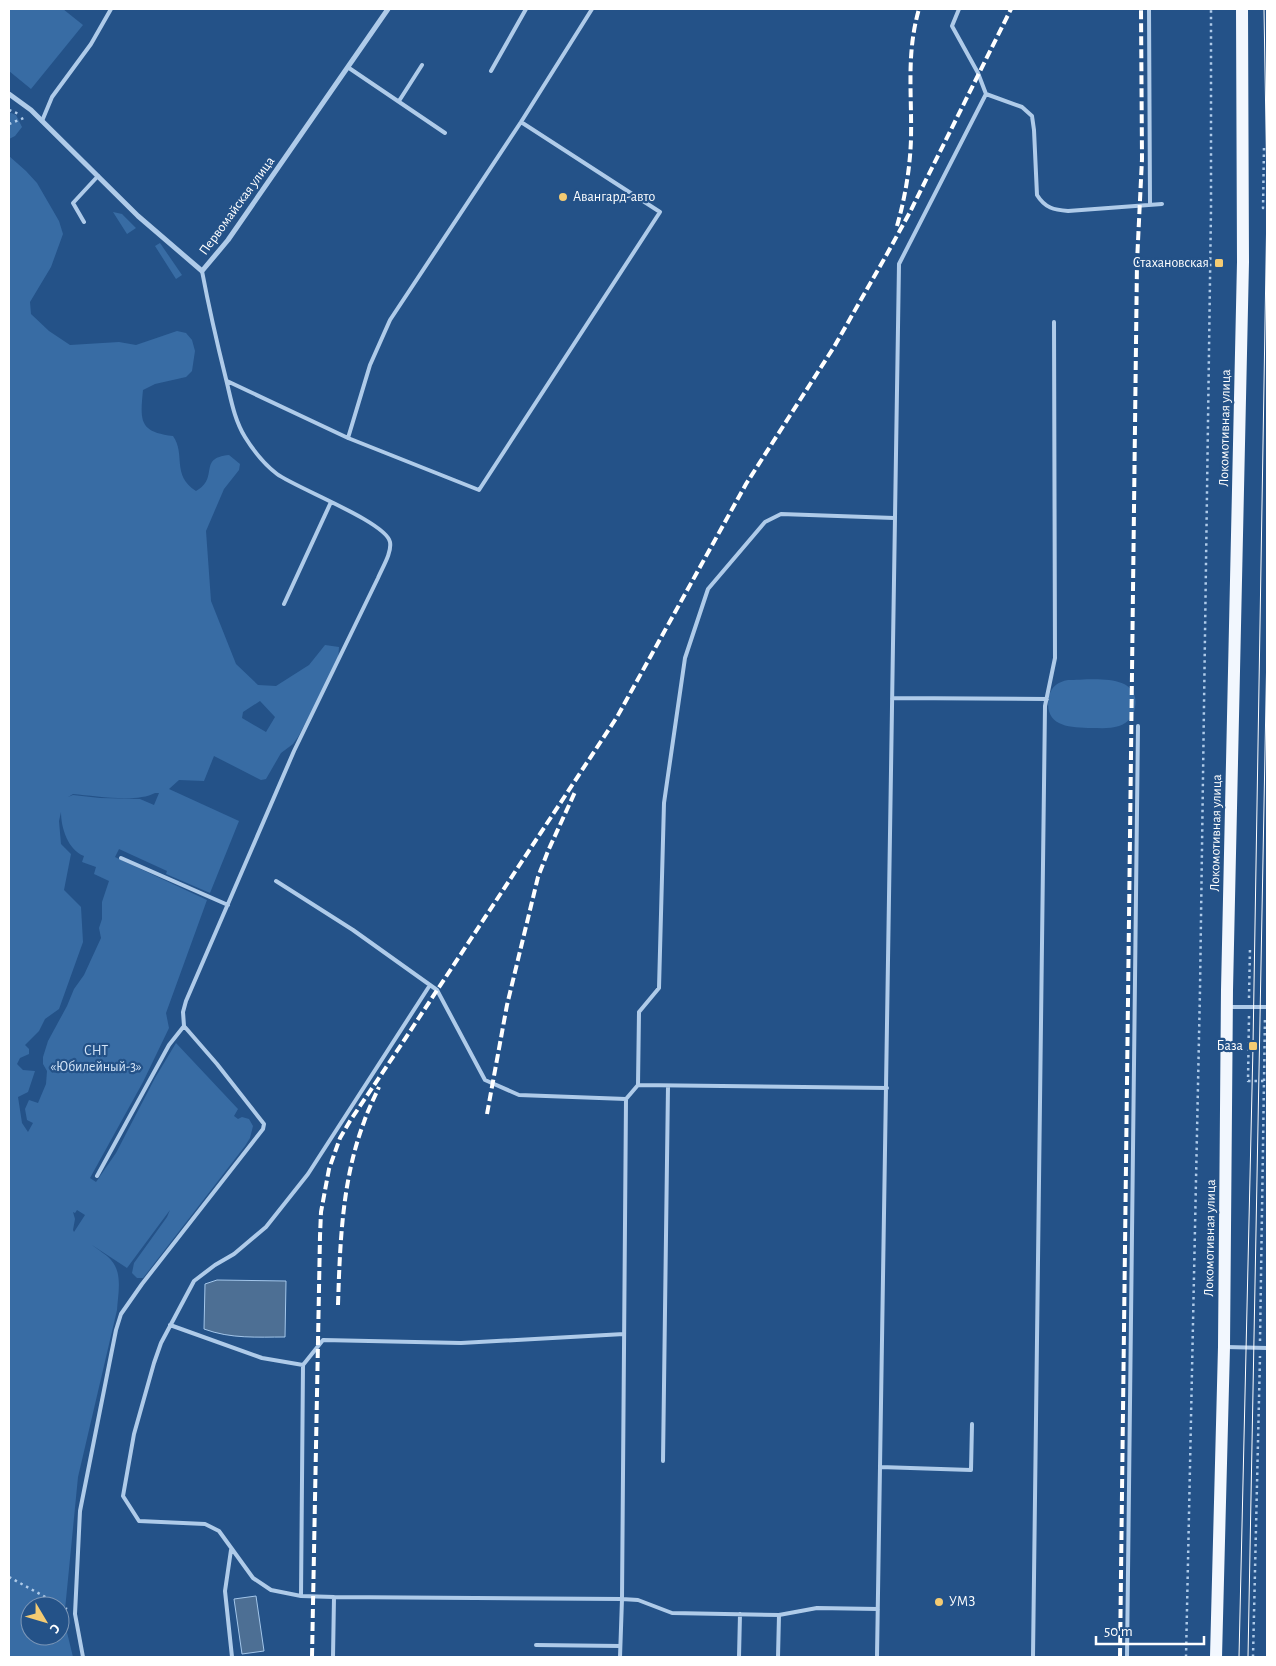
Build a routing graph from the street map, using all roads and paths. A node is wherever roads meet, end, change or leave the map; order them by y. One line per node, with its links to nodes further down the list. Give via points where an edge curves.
1 (111, 9): 16 (lane, via 52,97)
2 (388, 9): 10 (street, Первомайская улица)
3 (526, 9): 11 (lane)
4 (592, 9): 17 (lane)
5 (959, 9): 13 (lane, via 952,26 978,72)
6 (1149, 9): 23 (lane)
7 (1211, 9): 80 (path, via 1212,208)
8 (1242, 9): 41 (main road, Локомотивная улица, via 1243,262)
9 (422, 64): 14 (lane)
10 (349, 68): 14 (lane); 26 (street, Первомайская улица, via 228,240)
11 (491, 71)
12 (9, 94): 16 (street, Первомайская улица)
13 (986, 94): 23 (lane, via 1022,107 1032,116 1037,195 1042,204 1054,210 1068,211); 31 (lane, via 899,264)
14 (399, 100): 19 (lane)
15 (28, 117): 18 (path)
16 (42, 121): 21 (street, Первомайская улица)
17 (521, 122): 29 (lane, via 390,320 370,365); 29 (lane, via 660,212 479,490)
18 (9, 124)
19 (445, 133)
20 (1264, 148): 24 (path, via 1263,208)
21 (98, 176): 25 (lane, via 73,203); 26 (street, Первомайская улица, via 138,216)
22 (1162, 204): 23 (lane)
23 (1150, 205)
24 (1267, 207)
25 (84, 222)
26 (202, 271): 28 (lane)
27 (1054, 322): 34 (lane, via 1055,658)
28 (227, 381): 29 (lane); 30 (lane, via 236,421 258,456 277,475)
29 (348, 438)
30 (331, 502): 32 (lane); 38 (lane, via 388,536 389,552 294,751)
31 (894, 518): 33 (lane); 46 (lane, via 781,514 765,522 708,589 685,658 664,803 659,988 639,1012)
32 (284, 604)
33 (892, 698): 34 (lane); 48 (lane)
34 (1047, 699): 78 (lane)
35 (1138, 726): 79 (lane)
36 (121, 858): 38 (lane)
37 (276, 881): 40 (lane, via 354,930)
38 (228, 905): 44 (lane, via 186,1000)
39 (1250, 948): 42 (path)
40 (430, 985): 49 (lane, via 437,990 485,1080 519,1095); 51 (lane, via 308,1174 266,1227 194,1281)
41 (1227, 1007): 42 (lane); 53 (main road, Локомотивная улица)
42 (1249, 1007): 43 (lane); 45 (path, via 1248,1081)
43 (1266, 1007): 45 (path)
44 (184, 1026): 50 (lane, via 169,1045); 66 (lane, via 264,1124 121,1314 80,1511)
45 (1264, 1081): 54 (path)
46 (638, 1086): 47 (lane); 49 (lane)
47 (668, 1086): 48 (lane); 58 (lane)
48 (887, 1088): 59 (lane)
49 (626, 1099): 52 (lane)
50 (97, 1176)
51 (170, 1325): 56 (lane, via 262,1358); 60 (lane, via 154,1363 134,1434 123,1496 138,1521 205,1524 218,1531)
52 (624, 1334): 56 (lane, via 461,1343 323,1340); 64 (lane)
53 (1224, 1347): 54 (lane); 81 (main road, Локомотивная улица)
54 (1260, 1348): 55 (lane); 82 (path)
55 (1267, 1348)
56 (303, 1365): 62 (lane)
57 (972, 1424): 59 (lane, via 971,1470)
58 (663, 1461)
59 (880, 1467): 65 (lane)
60 (231, 1550): 62 (lane, via 252,1578 271,1590); 72 (lane, via 225,1590)
61 (9, 1577): 66 (path)
62 (301, 1596): 63 (lane)
63 (334, 1597): 64 (lane); 73 (lane)
64 (622, 1599): 67 (lane, via 638,1600 672,1613); 70 (lane)
65 (878, 1609): 68 (lane, via 817,1608); 77 (lane)
66 (75, 1614): 71 (lane)
67 (740, 1614): 68 (lane); 75 (lane)
68 (779, 1615): 76 (lane)
69 (536, 1645): 70 (lane)
70 (620, 1646): 74 (lane)
71 (84, 1657)
72 (232, 1657)
73 (333, 1657)
74 (620, 1657)
75 (739, 1657)
76 (778, 1657)
77 (877, 1657)
78 (1033, 1657)
79 (1127, 1657)
80 (1186, 1657)
81 (1216, 1657)
82 (1254, 1657)

